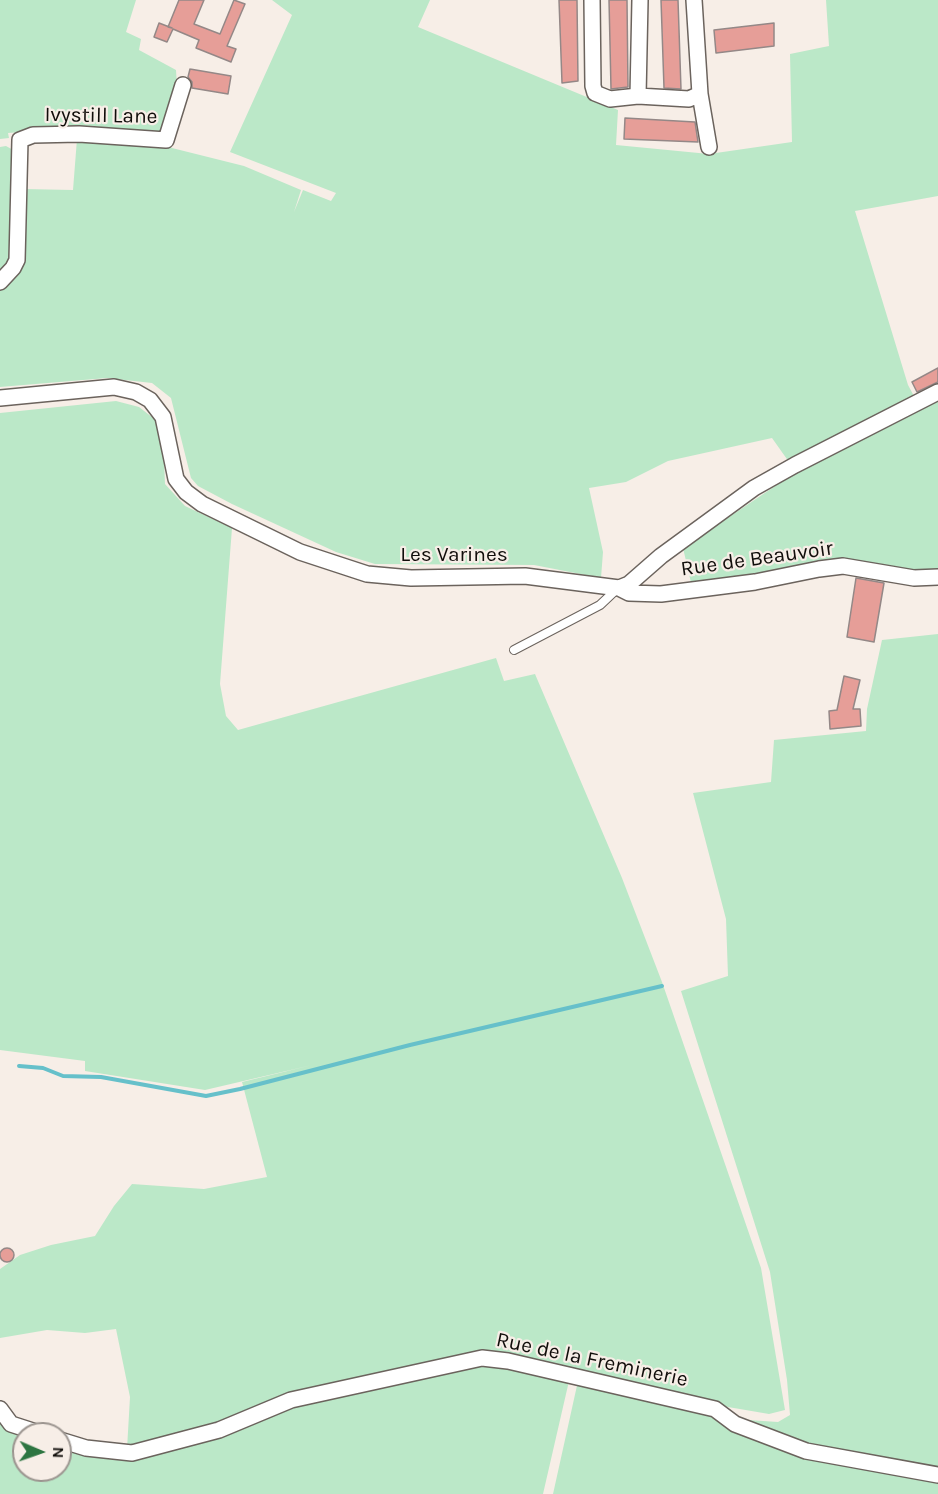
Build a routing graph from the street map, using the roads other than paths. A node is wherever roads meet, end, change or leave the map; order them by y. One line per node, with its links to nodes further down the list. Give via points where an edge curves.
1 (592, 0): 6 (street, via 595,93 610,99)
2 (640, 0): 6 (street)
3 (694, 0): 5 (street)
4 (183, 85): 8 (street, Ivystill Lane, via 166,140 79,134 33,135 20,140 17,260)
5 (700, 94): 6 (street, via 689,99); 7 (street)
6 (638, 96)
7 (710, 147)
8 (0, 282)
9 (938, 392): 12 (street, via 754,488)
10 (0, 398): 12 (street, Les Varines, via 114,387 136,392 150,400 163,417 176,479 186,492 202,504 300,552 367,574 411,578 525,576)
11 (938, 577): 12 (street, Rue de Beauvoir, via 914,578 843,566 662,594 629,593)
12 (619, 588): 13 (lane, via 600,605)
13 (514, 650)
14 (0, 1409): 15 (street)
15 (12, 1424)
16 (72, 1444): 17 (street, Rue de la Freminerie, via 132,1453 219,1430 291,1400 482,1358 715,1409 735,1424 806,1451)
17 (938, 1475)

